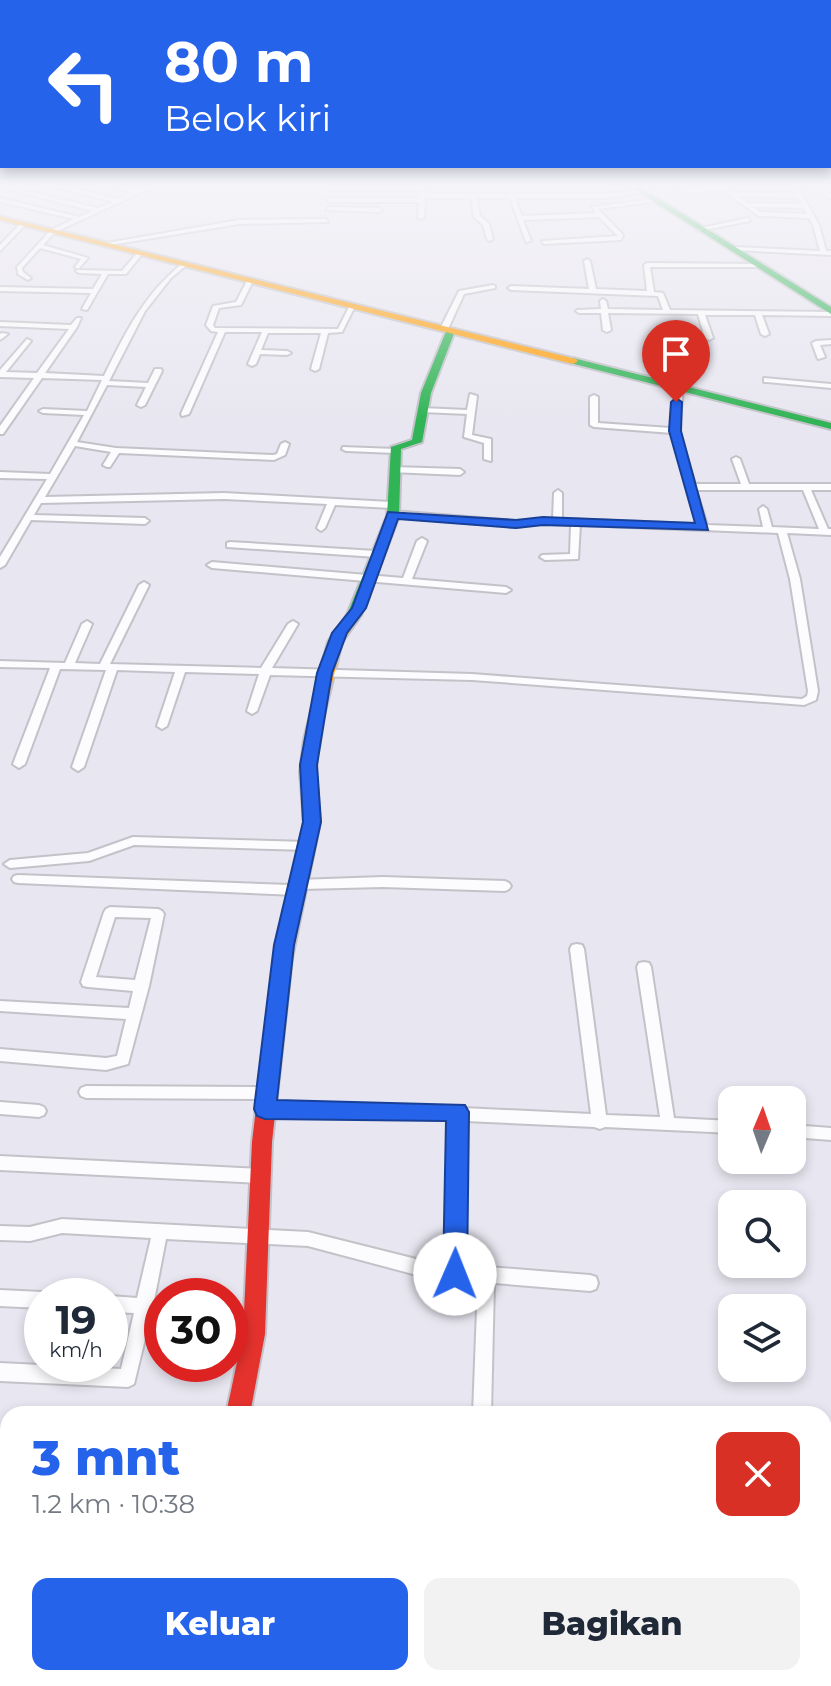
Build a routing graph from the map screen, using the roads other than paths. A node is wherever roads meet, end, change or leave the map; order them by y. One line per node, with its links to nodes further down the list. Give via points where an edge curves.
1 (21, 266): 11 (street, via 20,273)
2 (80, 266): 10 (street)
3 (130, 266): 10 (street, via 124,273)
4 (183, 266): 47 (street, via 159,286)
5 (191, 266): 12 (main road)
6 (588, 266): 17 (street)
7 (647, 266): 18 (street)
8 (725, 266): 9 (street)
9 (762, 266): 22 (main road)
10 (106, 272): 16 (street)
11 (28, 278)
12 (250, 281): 20 (main road); 31 (street, via 239,304 215,308 209,326)
13 (493, 287): 29 (street, via 460,293)
14 (511, 288): 17 (street)
15 (0, 289): 16 (street)
16 (93, 291): 21 (street)
17 (593, 291): 18 (street)
18 (651, 293): 25 (street, via 663,294)
19 (603, 301): 24 (street)
20 (352, 306): 29 (main road); 32 (street, via 341,331)
21 (85, 309)
22 (830, 310): 27 (street)
23 (579, 311): 24 (street)
24 (604, 312): 25 (street); 30 (street)
25 (667, 312): 26 (street)
26 (701, 313): 27 (street); 35 (street)
27 (758, 314): 34 (street)
28 (0, 324): 46 (street, via 77,323)
29 (447, 330): 51 (main road); 55 (main road)
30 (607, 330)
31 (222, 331): 33 (street); 59 (street)
32 (325, 332): 33 (street); 43 (street)
33 (265, 333): 38 (street)
34 (765, 334)
35 (709, 338)
36 (27, 341): 42 (street)
37 (831, 342): 40 (street, via 816,343)
38 (257, 352): 39 (street); 41 (street)
39 (287, 353)
40 (821, 357)
41 (252, 364)
42 (4, 365): 45 (street)
43 (315, 369)
44 (158, 371): 49 (street)
45 (0, 375): 46 (street)
46 (40, 376): 47 (street); 62 (street)
47 (105, 380): 49 (street); 58 (street)
48 (767, 380): 50 (street)
49 (151, 385): 54 (street)
50 (831, 386)
51 (679, 389): 60 (main road); 61 (street)
52 (473, 396): 57 (street)
53 (594, 397): 61 (street, via 594,425)
54 (141, 405)
55 (422, 410): 57 (street); 67 (main road, via 417,442 398,445)
56 (43, 411): 58 (street)
57 (471, 412): 68 (street, via 468,437 488,441)
58 (90, 413): 63 (street, via 77,426)
59 (185, 414)
60 (831, 426)
61 (675, 431): 75 (street)
62 (0, 432)
63 (71, 443): 66 (street); 74 (street)
64 (285, 444): 66 (street, via 274,458)
65 (346, 449): 67 (street)
66 (116, 450): 70 (street)
67 (395, 451): 71 (main road)
68 (488, 459)
69 (736, 459): 76 (street)
70 (107, 465)
71 (393, 470): 72 (street); 83 (main road)
72 (460, 472)
73 (0, 475): 74 (street)
74 (50, 477): 80 (street)
75 (693, 487): 76 (street); 88 (street)
76 (746, 487): 77 (street)
77 (806, 487): 78 (street); 92 (street)
78 (831, 487)
79 (558, 493): 86 (street)
80 (38, 500): 81 (street, via 224,496); 84 (street)
81 (332, 502): 83 (street); 89 (street)
82 (763, 509): 90 (street)
83 (392, 510): 86 (street, via 516,524); 95 (main road)
84 (27, 517): 85 (street); 97 (street)
85 (145, 521)
86 (557, 522): 87 (street)
87 (576, 523): 88 (street); 96 (street, via 575,557)
88 (703, 527): 90 (street)
89 (321, 528)
90 (768, 529): 91 (street)
91 (781, 529): 92 (street); 110 (street, via 807,650 813,691 809,700 553,681)
92 (827, 531)
93 (422, 541): 100 (street)
94 (230, 545): 95 (street)
95 (376, 554): 99 (main road)
96 (545, 557)
97 (1, 563)
98 (212, 565): 99 (street)
99 (368, 578): 100 (street); 110 (main road, via 359,608 340,633)
100 (407, 581): 102 (street)
101 (144, 585): 107 (street)
102 (506, 590)
103 (87, 624): 106 (street)
104 (293, 624): 109 (street)
105 (0, 664): 106 (street)
106 (62, 665): 107 (street); 113 (street)
107 (108, 666): 108 (street); 114 (street)
108 (181, 669): 109 (street); 112 (street)
109 (265, 670): 110 (street); 111 (street)
110 (325, 673): 115 (main road, via 308,765)
111 (252, 711)
112 (162, 726)
113 (19, 764)
114 (78, 767)
115 (308, 846): 116 (street, via 133,841 89,857); 119 (main road)
116 (10, 864)
117 (18, 879): 119 (street)
118 (505, 886): 119 (street, via 383,882)
119 (296, 887): 127 (main road)
120 (577, 949): 131 (street)
121 (644, 967): 132 (street)
122 (142, 986): 122 (street, via 88,982 110,912 158,914); 124 (street)
123 (0, 1006): 124 (street)
124 (135, 1014): 125 (street, via 118,1064)
125 (0, 1055)
126 (86, 1092): 127 (street)
127 (266, 1101): 130 (street); 137 (main road)
128 (0, 1108): 129 (street)
129 (39, 1111)
130 (458, 1112): 131 (street); 141 (street)
131 (600, 1123): 132 (street)
132 (668, 1124): 133 (street)
133 (718, 1126)
134 (806, 1132): 135 (street)
135 (831, 1134)
136 (0, 1163): 137 (street)
137 (260, 1176): 140 (main road)
138 (160, 1231): 139 (street, via 62,1226 30,1234); 140 (street); 143 (street)
139 (0, 1233)
140 (258, 1235): 141 (street, via 336,1244); 149 (main road, via 254,1334)
141 (455, 1274): 142 (street)
142 (486, 1276): 144 (street); 150 (street)
143 (151, 1278)
144 (590, 1283)
145 (0, 1298): 146 (street)
146 (24, 1299)
147 (144, 1310): 148 (street, via 128,1378)
148 (0, 1372)
149 (240, 1406)
150 (482, 1406)

